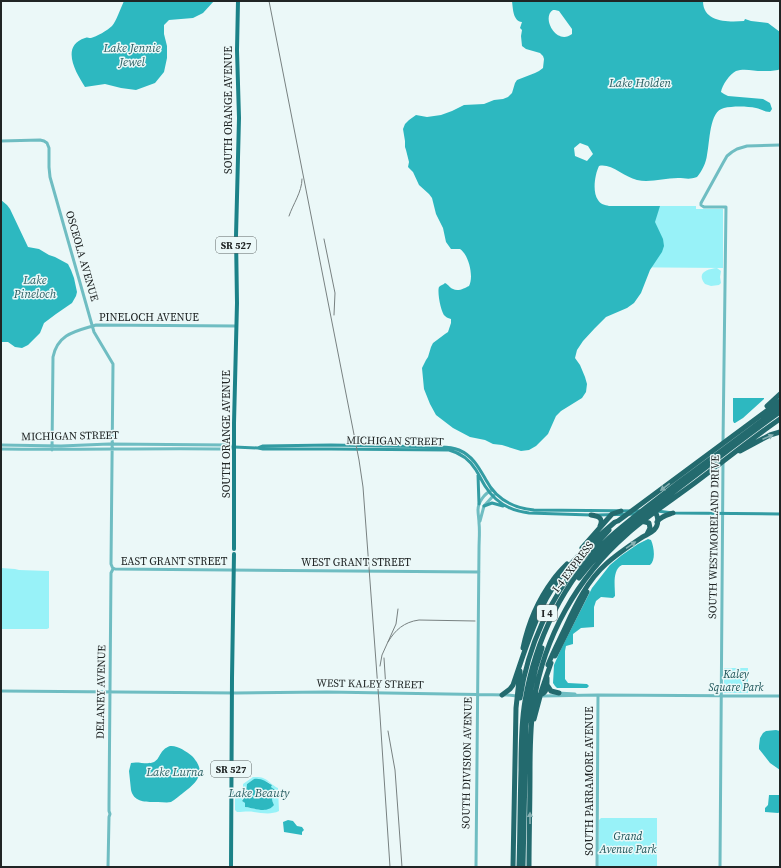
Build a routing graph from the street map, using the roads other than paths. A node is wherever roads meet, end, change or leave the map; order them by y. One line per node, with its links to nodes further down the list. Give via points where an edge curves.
1 (238, 1): 5 (main road, SOUTH ORANGE AVENUE / SR 527)
2 (1, 141): 4 (street, OSCEOLA AVENUE, via 40,140 48,143 50,177)
3 (780, 145): 38 (street, SOUTH WESTMORELAND DRIVE, via 747,146 732,152 701,203 702,206 726,207)
4 (92, 326): 5 (street, PINELOCH AVENUE); 6 (street, OSCEOLA AVENUE, via 112,361); 20 (street, PINELOCH AVENUE, via 66,336 56,347 53,358)
5 (236, 326): 18 (main road, SOUTH ORANGE AVENUE / SR 527)
6 (113, 369): 16 (street, DELANEY AVENUE)
7 (780, 394): 13 (highway, via 732,433)
8 (780, 401): 13 (highway, I 4)
9 (780, 407): 25 (highway, I-4 EXPRESS)
10 (780, 412): 25 (highway, I-4 EXPRESS)
11 (780, 419): 25 (highway, I 4)
12 (780, 432): 25 (highway, one-way to 12, via 742,450)
13 (728, 440): 41 (highway, I 4, one-way to 41)
14 (1, 445): 20 (street, MICHIGAN STREET)
15 (79, 445): 16 (street, MICHIGAN STREET); 20 (street, MICHIGAN STREET); 23 (street)
16 (113, 446): 18 (street, MICHIGAN STREET, via 228,449); 23 (street, MICHIGAN STREET); 49 (street, DELANEY AVENUE)
17 (270, 446): 19 (main road, MICHIGAN STREET); 21 (main road, MICHIGAN STREET); 24 (main road)
18 (234, 447): 21 (main road, MICHIGAN STREET); 50 (main road, SOUTH ORANGE AVENUE / SR 527)
19 (294, 447): 24 (main road, MICHIGAN STREET); 27 (main road, MICHIGAN STREET, via 449,450 464,457); 28 (main road, MICHIGAN STREET, via 452,448 473,460)
20 (52, 448): 22 (street, MICHIGAN STREET); 23 (street, MICHIGAN STREET)
21 (258, 448): 24 (main road, MICHIGAN STREET)
22 (1, 449)
23 (76, 449)
24 (267, 449)
25 (729, 452): 26 (highway, I-4 EXPRESS); 52 (highway, I 4, via 718,466 617,543)
26 (719, 455): 35 (highway, I-4 EXPRESS); 56 (highway, I-4 EXPRESS, via 625,524 594,553 570,585 550,620 535,656)
27 (477, 472): 29 (main road, MICHIGAN STREET); 31 (main road)
28 (492, 490): 29 (street); 30 (main road, MICHIGAN STREET)
29 (488, 492): 30 (main road, MICHIGAN STREET); 31 (street)
30 (494, 495): 32 (street, SOUTH DIVISION AVENUE); 33 (main road, MICHIGAN STREET); 34 (main road, MICHIGAN STREET, via 508,504 526,509)
31 (479, 504): 32 (street); 43 (street, SOUTH DIVISION AVENUE)
32 (484, 506): 33 (main road, via 492,503); 43 (street, SOUTH DIVISION AVENUE)
33 (507, 507): 40 (main road, MICHIGAN STREET, via 529,513)
34 (621, 511): 35 (main road, MICHIGAN STREET); 37 (highway)
35 (654, 511): 36 (main road, MICHIGAN STREET); 37 (main road, MICHIGAN STREET); 42 (highway); 56 (highway, I-4 EXPRESS, via 631,524 601,551 584,571 552,621)
36 (673, 513): 38 (main road, MICHIGAN STREET); 42 (highway, via 663,516)
37 (612, 514): 40 (main road, MICHIGAN STREET); 44 (highway)
38 (723, 514): 39 (main road, MICHIGAN STREET); 68 (street, SOUTH WESTMORELAND DRIVE)
39 (780, 514)
40 (591, 515): 46 (highway, via 599,517 601,523)
41 (618, 521): 53 (highway, via 586,547 566,570 546,600); 56 (highway, I 4, via 585,556 557,595 530,656)
42 (657, 522): 45 (highway, via 654,530)
43 (479, 523): 51 (street, SOUTH DIVISION AVENUE)
44 (600, 528): 45 (highway, via 614,520 645,522 649,523 650,528); 46 (highway)
45 (646, 534): 47 (highway, one-way to 45)
46 (589, 539): 48 (highway)
47 (616, 556): 55 (highway, via 598,572 580,597); 70 (highway, via 588,590 544,680)
48 (563, 568): 53 (highway, via 539,606); 54 (highway, via 537,606 528,627)
49 (112, 569): 50 (street, EAST GRANT STREET); 61 (street, DELANEY AVENUE)
50 (233, 570): 51 (street, WEST GRANT STREET); 62 (main road, SOUTH ORANGE AVENUE / SR 527)
51 (479, 572): 65 (street, SOUTH DIVISION AVENUE)
52 (589, 574): 55 (highway, via 556,640); 56 (highway, I 4, via 572,598 545,656)
53 (529, 638): 54 (highway)
54 (524, 648): 58 (highway); 66 (highway, via 511,687); 70 (highway)
55 (548, 665): 57 (highway)
56 (531, 678): 70 (highway, I 4); 70 (highway, I 4)
57 (547, 678): 58 (highway, via 545,686 540,688 518,686); 59 (highway)
58 (516, 680): 70 (highway, via 514,685)
59 (547, 685): 63 (highway); 64 (highway, via 551,691)
60 (1, 691): 61 (street, WEST KALEY STREET)
61 (110, 692): 62 (street, WEST KALEY STREET); 71 (street, DELANEY AVENUE)
62 (232, 693): 65 (street, WEST KALEY STREET); 72 (main road, SOUTH ORANGE AVENUE / SR 527)
63 (545, 693): 64 (street, WEST KALEY STREET); 70 (street, WEST KALEY STREET); 70 (highway)
64 (559, 693): 67 (street, WEST KALEY STREET)
65 (477, 695): 66 (street, WEST KALEY STREET); 73 (street, SOUTH DIVISION AVENUE)
66 (504, 695): 70 (street, WEST KALEY STREET); 70 (street, WEST KALEY STREET)
67 (598, 695): 68 (street); 70 (street, WEST KALEY STREET); 78 (street, SOUTH PARRAMORE AVENUE)
68 (721, 696): 69 (street); 79 (street, SOUTH WESTMORELAND DRIVE)
69 (780, 696)
70 (525, 699): 74 (highway, I 4, via 516,735); 75 (highway); 76 (highway); 77 (highway, one-way to 70, via 531,728 534,720)
71 (108, 867)
72 (231, 867)
73 (476, 867)
74 (514, 867)
75 (519, 867)
76 (523, 867)
77 (530, 867)
78 (597, 867)
79 (720, 867)

